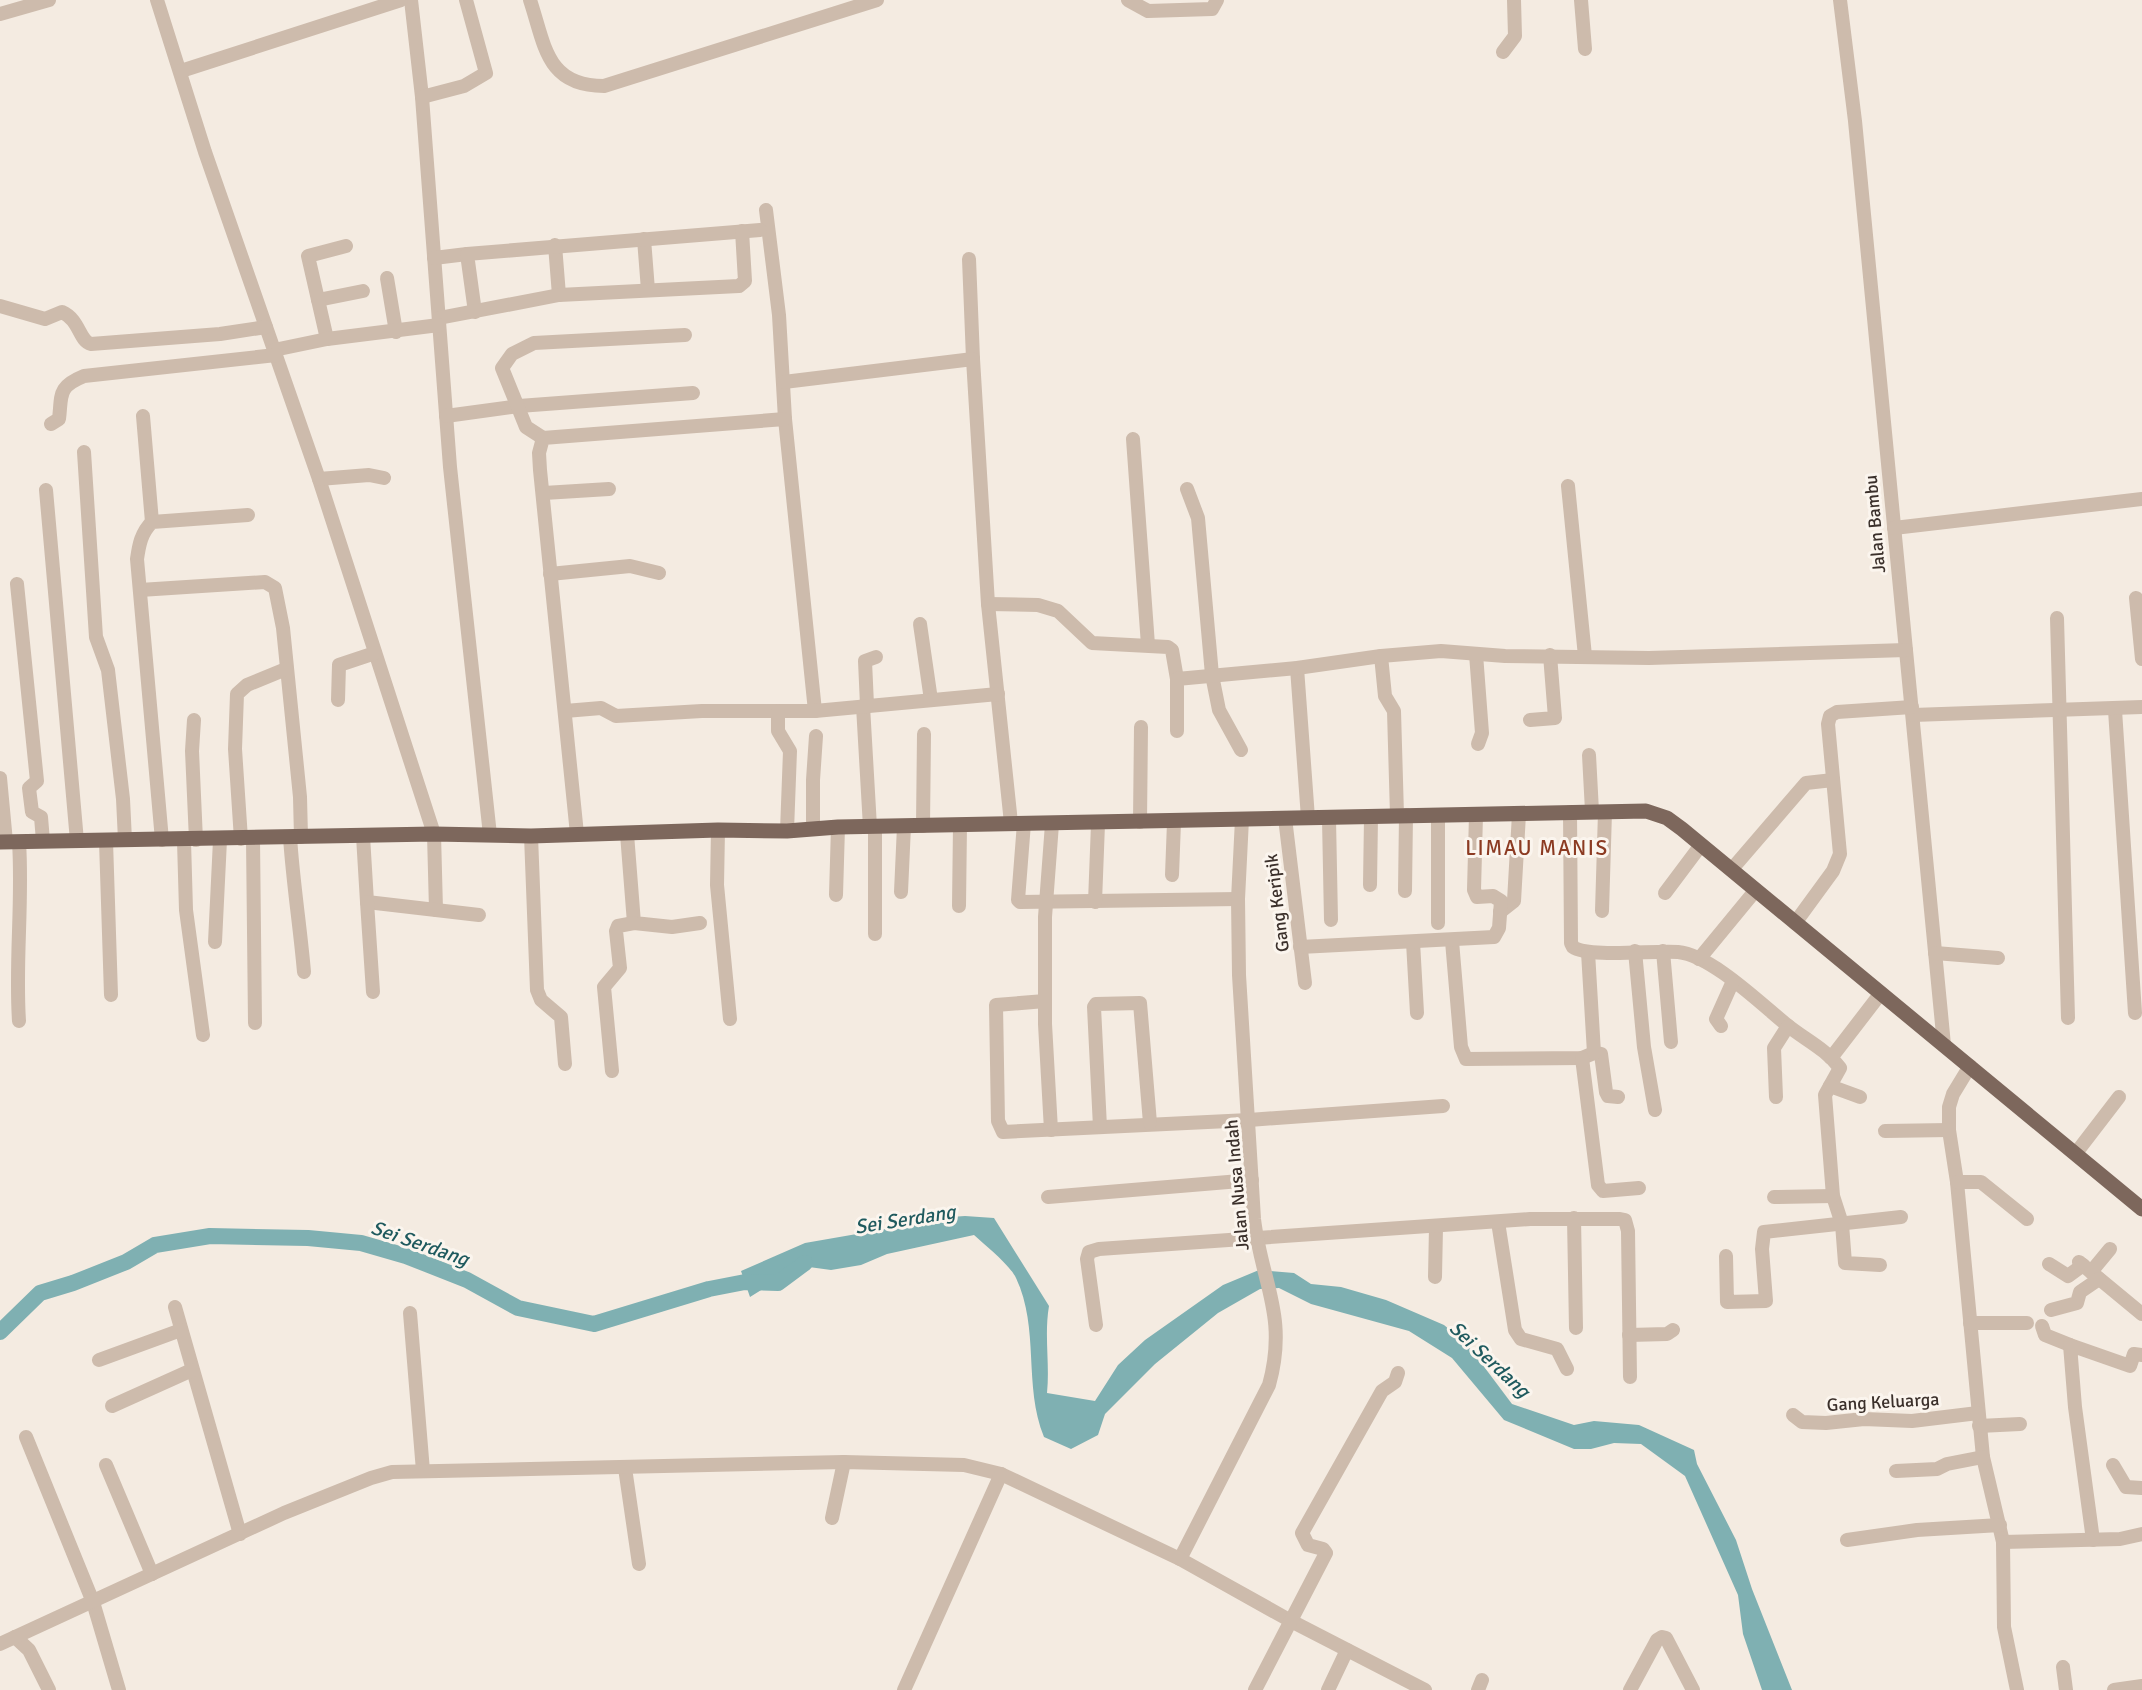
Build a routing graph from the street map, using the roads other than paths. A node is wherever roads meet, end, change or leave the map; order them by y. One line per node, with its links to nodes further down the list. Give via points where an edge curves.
1 (49, 0): 13 (street)
2 (157, 0): 16 (street)
3 (401, 0): 16 (street)
4 (411, 0): 17 (street)
5 (466, 0): 17 (street, via 486,73 464,86)
6 (530, 0): 7 (street, via 550,60 559,73 586,86 604,86)
7 (877, 0)
8 (1128, 0): 9 (street, via 1148,11 1212,9)
9 (1217, 0)
10 (1514, 0): 15 (street, via 1515,36)
11 (1581, 0): 14 (street)
12 (1840, 0): 61 (street, Jalan Bambu, via 1856,121)
13 (0, 14)
14 (1585, 49)
15 (1503, 52)
16 (181, 71): 35 (street)
17 (422, 97): 25 (street)
18 (766, 210): 41 (street)
19 (760, 230): 20 (street)
20 (742, 231): 21 (street); 28 (street, via 745,281 739,286)
21 (644, 239): 22 (street); 28 (street)
22 (555, 245): 24 (street); 30 (street)
23 (346, 246): 31 (street, via 308,256)
24 (467, 254): 25 (street); 33 (street)
25 (434, 258): 34 (street)
26 (969, 259): 40 (street)
27 (387, 278): 36 (street)
28 (648, 290): 30 (street)
29 (363, 291): 31 (street)
30 (559, 296): 33 (street)
31 (318, 300): 38 (street)
32 (0, 306): 35 (street, via 45,319 62,312 75,320 84,340 91,344)
33 (475, 312): 34 (street)
34 (439, 322): 36 (street); 45 (street)
35 (266, 327): 39 (street)
36 (396, 332): 38 (street)
37 (685, 335): 43 (street, via 526,345 509,356 502,368)
38 (327, 339): 39 (street)
39 (275, 352): 47 (street, via 84,376 63,390 59,396 59,419); 52 (street)
40 (974, 359): 41 (street); 67 (street)
41 (784, 382): 46 (street)
42 (693, 393): 43 (street)
43 (519, 406): 45 (street); 48 (street, via 526,427)
44 (143, 416): 60 (street)
45 (446, 416): 132 (street)
46 (785, 419): 48 (street); 91 (street)
47 (51, 424)
48 (543, 438): 57 (street, via 539,453)
49 (1133, 439): 70 (street)
50 (84, 452): 137 (street, via 96,637 108,670)
51 (384, 478): 52 (street, via 369,475)
52 (319, 479): 72 (street)
53 (1568, 486): 76 (street)
54 (609, 489): 57 (street)
55 (1187, 489): 81 (street, via 1198,519)
56 (46, 490): 142 (street)
57 (544, 493): 63 (street)
58 (2142, 499): 61 (street)
59 (248, 515): 60 (street)
60 (152, 522): 65 (street, via 143,532 139,546)
61 (1894, 528): 71 (street, Jalan Bambu)
62 (659, 573): 63 (street, via 630,566)
63 (550, 574): 89 (street)
64 (17, 584): 141 (street, via 37,781 29,788 29,796 32,812 41,817)
65 (140, 590): 80 (street, via 269,583 279,596); 138 (street)
66 (2136, 598): 78 (street)
67 (988, 604): 70 (street, via 1049,608 1069,620 1092,643); 83 (street)
68 (2057, 618): 93 (street)
69 (920, 624): 85 (street)
70 (1148, 645): 82 (street, via 1172,650)
71 (1906, 650): 76 (street, via 1649,658); 92 (street, Jalan Bambu)
72 (375, 653): 84 (street, via 339,665); 129 (street)
73 (1476, 654): 74 (street); 75 (street, via 1441,651); 100 (street, via 1482,733)
74 (1550, 655): 76 (street); 95 (street, via 1555,718)
75 (1381, 656): 79 (street); 108 (street, via 1385,696 1394,711)
76 (1585, 656)
77 (876, 657): 86 (street, via 865,661)
78 (2142, 659)
79 (1298, 668): 81 (street); 113 (street)
80 (286, 669): 135 (street, via 300,797); 136 (street, via 247,685 237,694 235,749)
81 (1212, 675): 82 (street); 101 (street, via 1219,710)
82 (1177, 679): 97 (street)
83 (998, 694): 85 (street); 118 (street)
84 (338, 700)
85 (931, 700): 86 (street)
86 (865, 706): 91 (street); 125 (street)
87 (2142, 707): 88 (street)
88 (2115, 710): 93 (street); 187 (street)
89 (565, 711): 90 (street, via 601,708 616,716); 130 (street)
90 (778, 711): 91 (street); 128 (street, via 778,731 790,751)
91 (815, 711)
92 (1912, 711): 93 (street); 104 (street, via 1837,712 1830,716); 176 (street, Jalan Bambu)
93 (2059, 711): 188 (street)
94 (194, 720): 139 (street)
95 (1530, 720)
96 (1141, 727): 116 (street)
97 (1178, 731)
98 (924, 734): 123 (street)
99 (816, 736): 126 (street)
100 (1478, 744)
101 (1241, 750)
102 (1589, 755): 105 (street)
103 (0, 778): 144 (street)
104 (1833, 780): 146 (street, via 1806,783); 167 (street, via 1840,855)
105 (1598, 812): 106 (main road); 145 (main road, via 1656,813); 160 (street)
106 (1570, 813): 107 (main road); 175 (street, via 1571,943 1575,949)
107 (1519, 814): 110 (main road); 161 (street, via 1514,901)
108 (1402, 815): 109 (main road); 111 (main road); 149 (street)
109 (1438, 815): 110 (main road); 166 (street)
110 (1476, 815): 161 (street, via 1474,890 1478,897 1497,898 1501,902)
111 (1371, 817): 115 (main road); 148 (street)
112 (1285, 818): 113 (main road); 114 (main road); 172 (street, Gang Keripik)
113 (1308, 818): 115 (main road)
114 (1242, 819): 117 (main road); 154 (street, Jalan Nusa Indah)
115 (1329, 819): 163 (street)
116 (1140, 822): 117 (main road); 120 (main road)
117 (1174, 822): 147 (street)
118 (1018, 823): 119 (main road); 121 (main road); 157 (street, via 1018,901)
119 (1052, 824): 120 (main road); 157 (street)
120 (1098, 824): 156 (street)
121 (960, 825): 123 (main road); 158 (street)
122 (904, 826): 123 (main road); 125 (main road); 151 (street)
123 (923, 826)
124 (838, 827): 125 (main road); 126 (main road); 153 (street)
125 (872, 827): 168 (street)
126 (813, 829): 128 (main road)
127 (718, 830): 128 (main road); 131 (main road); 189 (street, via 717,885)
128 (787, 831)
129 (434, 834): 132 (main road); 133 (main road); 159 (street)
130 (578, 834): 131 (main road); 134 (main road)
131 (627, 834): 164 (street)
132 (490, 835): 134 (main road)
133 (363, 836): 135 (main road); 155 (street)
134 (531, 836): 199 (street, via 537,990 541,1000 561,1017)
135 (296, 837): 136 (main road); 179 (street, via 293,894 299,915)
136 (247, 839): 140 (main road); 191 (street)
137 (125, 840): 138 (main road); 143 (main road)
138 (162, 840): 139 (main road)
139 (190, 840): 140 (main road); 194 (street, via 186,910)
140 (220, 840): 170 (street)
141 (43, 841): 142 (main road); 144 (main road)
142 (77, 841): 143 (main road)
143 (106, 841): 184 (street)
144 (8, 842): 190 (street, via 22,892 16,962)
145 (1701, 845): 146 (main road); 152 (street)
146 (1732, 869): 150 (main road)
147 (1172, 875)
148 (1370, 885)
149 (1405, 891)
150 (1755, 891): 167 (main road); 178 (street)
151 (902, 892)
152 (1665, 893)
153 (836, 895)
154 (1238, 899): 156 (street); 209 (street, Jalan Nusa Indah)
155 (367, 902): 159 (street); 182 (street)
156 (1095, 902): 157 (street)
157 (1046, 903): 185 (street)
158 (959, 906)
159 (436, 910): 162 (street)
160 (1602, 911)
161 (1500, 912): 169 (street, via 1494,937)
162 (478, 915)
163 (1331, 920)
164 (634, 923): 165 (street, via 672,927); 201 (street, via 618,926 620,968 604,987)
165 (700, 923)
166 (1438, 923)
167 (1795, 923): 183 (main road)
168 (875, 934)
169 (1452, 941): 171 (street); 197 (street, via 1461,1047 1466,1059)
170 (215, 942)
171 (1413, 942): 172 (street); 186 (street)
172 (1300, 947): 181 (street, Gang Keripik)
173 (1635, 951): 174 (street); 175 (street); 208 (street)
174 (1663, 951): 178 (street); 195 (street)
175 (1588, 952): 197 (street)
176 (1935, 953): 177 (street); 196 (street, Jalan Bambu)
177 (1998, 958)
178 (1699, 959): 180 (street)
179 (304, 972)
180 (1733, 981): 192 (street, via 1716,1019); 193 (street)
181 (1305, 983)
182 (372, 992)
183 (1881, 993): 196 (main road); 198 (street)
184 (111, 995)
185 (1045, 1001): 212 (street); 212 (street, via 996,1005 998,1121 1003,1132)
186 (1417, 1013)
187 (2135, 1013)
188 (2068, 1018)
189 (730, 1019)
190 (19, 1021)
191 (255, 1023)
192 (1721, 1026)
193 (1788, 1026): 198 (street); 204 (street, via 1774,1048)
194 (203, 1035)
195 (1671, 1042)
196 (1944, 1045): 200 (main road)
197 (1588, 1055): 203 (street, via 1602,1055 1608,1096); 218 (street, via 1598,1185 1604,1191)
198 (1832, 1058): 202 (street, via 1840,1068)
199 (565, 1064)
200 (1970, 1066): 213 (street, via 1953,1094); 215 (main road)
201 (612, 1071)
202 (1830, 1086): 205 (street); 219 (street, via 1825,1099)
203 (1618, 1097)
204 (1776, 1097)
205 (1860, 1097)
206 (2119, 1097): 215 (street)
207 (1443, 1106): 209 (street)
208 (1654, 1110)
209 (1249, 1120): 210 (street); 216 (street, Jalan Nusa Indah)
210 (1150, 1124): 211 (street); 211 (street, via 1138,1002 1094,1007)
211 (1100, 1126): 212 (street)
212 (1051, 1130)
213 (1948, 1130): 214 (street); 217 (street)
214 (1885, 1131)
215 (2076, 1153): 222 (main road)
216 (1252, 1180): 220 (street); 229 (street, Jalan Nusa Indah)
217 (1957, 1182): 225 (street, via 1982,1182); 240 (street)
218 (1639, 1188)
219 (1833, 1196): 221 (street); 227 (street)
220 (1048, 1197)
221 (1774, 1197)
222 (2142, 1209)
223 (1901, 1217): 227 (street)
224 (1574, 1218): 226 (street); 244 (street); 247 (street, via 1625,1220)
225 (2027, 1219)
226 (1498, 1222): 228 (street); 251 (street, via 1515,1330 1521,1339 1557,1349)
227 (1842, 1224): 231 (street, via 1764,1232 1766,1301 1727,1302); 233 (street, via 1845,1263)
228 (1436, 1227): 229 (street); 235 (street)
229 (1258, 1244): 242 (street, via 1089,1252); 276 (street, Jalan Nusa Indah, via 1276,1311 1276,1361 1269,1385)
230 (2110, 1249): 234 (street)
231 (1726, 1256)
232 (2049, 1264): 234 (street, via 2068,1276)
233 (1880, 1265)
234 (2088, 1270): 237 (street, via 2077,1303); 239 (street)
235 (1435, 1277)
236 (175, 1307): 245 (street)
237 (2051, 1310)
238 (410, 1313): 265 (street)
239 (2142, 1314)
240 (1970, 1323): 241 (street); 257 (street)
241 (2026, 1323)
242 (1096, 1325)
243 (2042, 1326): 248 (street, via 2045,1335)
244 (1576, 1328)
245 (181, 1330): 250 (street); 252 (street)
246 (1673, 1330): 247 (street, via 1667,1335)
247 (1629, 1335): 254 (street)
248 (2070, 1345): 249 (street, via 2130,1366 2134,1354); 274 (street)
249 (2142, 1355)
250 (99, 1360)
251 (1567, 1369)
252 (192, 1370): 255 (street); 271 (street)
253 (1398, 1372): 280 (street, via 1395,1382 1382,1391 1302,1533 1308,1545 1326,1553)
254 (1630, 1377)
255 (112, 1406)
256 (1792, 1415): 257 (street, Gang Keluarga, via 1802,1422 1826,1423 1864,1419)
257 (1979, 1419): 258 (street, Gang Keluarga); 260 (street)
258 (2020, 1424)
259 (26, 1437): 279 (street)
260 (1983, 1457): 266 (street, via 1937,1469); 270 (street)
261 (844, 1462): 264 (street); 267 (street, via 964,1465); 269 (street)
262 (106, 1465): 278 (street)
263 (2113, 1465): 268 (street, via 2126,1487)
264 (625, 1468): 265 (street); 277 (street)
265 (423, 1471): 271 (street, via 392,1472 371,1478)
266 (1896, 1471)
267 (1001, 1474): 276 (street); 288 (street)
268 (2142, 1488)
269 (832, 1518)
270 (2000, 1525): 273 (street, via 1917,1530); 275 (street)
271 (240, 1534): 278 (street)
272 (2142, 1534): 274 (street)
273 (1847, 1540)
274 (2093, 1540): 275 (street)
275 (2003, 1542): 294 (street, via 2004,1627)
276 (1180, 1559): 280 (street)
277 (639, 1564)
278 (152, 1574): 279 (street)
279 (93, 1602): 281 (street); 287 (street)
280 (1291, 1622): 283 (street); 289 (street)
281 (15, 1637): 282 (street); 286 (street, via 29,1650)
282 (0, 1644)
283 (1347, 1650): 290 (street); 291 (street)
284 (2063, 1667): 295 (street)
285 (2142, 1686): 296 (street)
286 (49, 1690)
287 (119, 1690)
288 (904, 1690)
289 (1255, 1690)
290 (1328, 1690)
291 (1425, 1690)
292 (1630, 1690): 293 (street, via 1657,1640 1662,1638 1666,1638)
293 (1693, 1690)
294 (2017, 1690)
295 (2066, 1690)
296 (2114, 1690)

